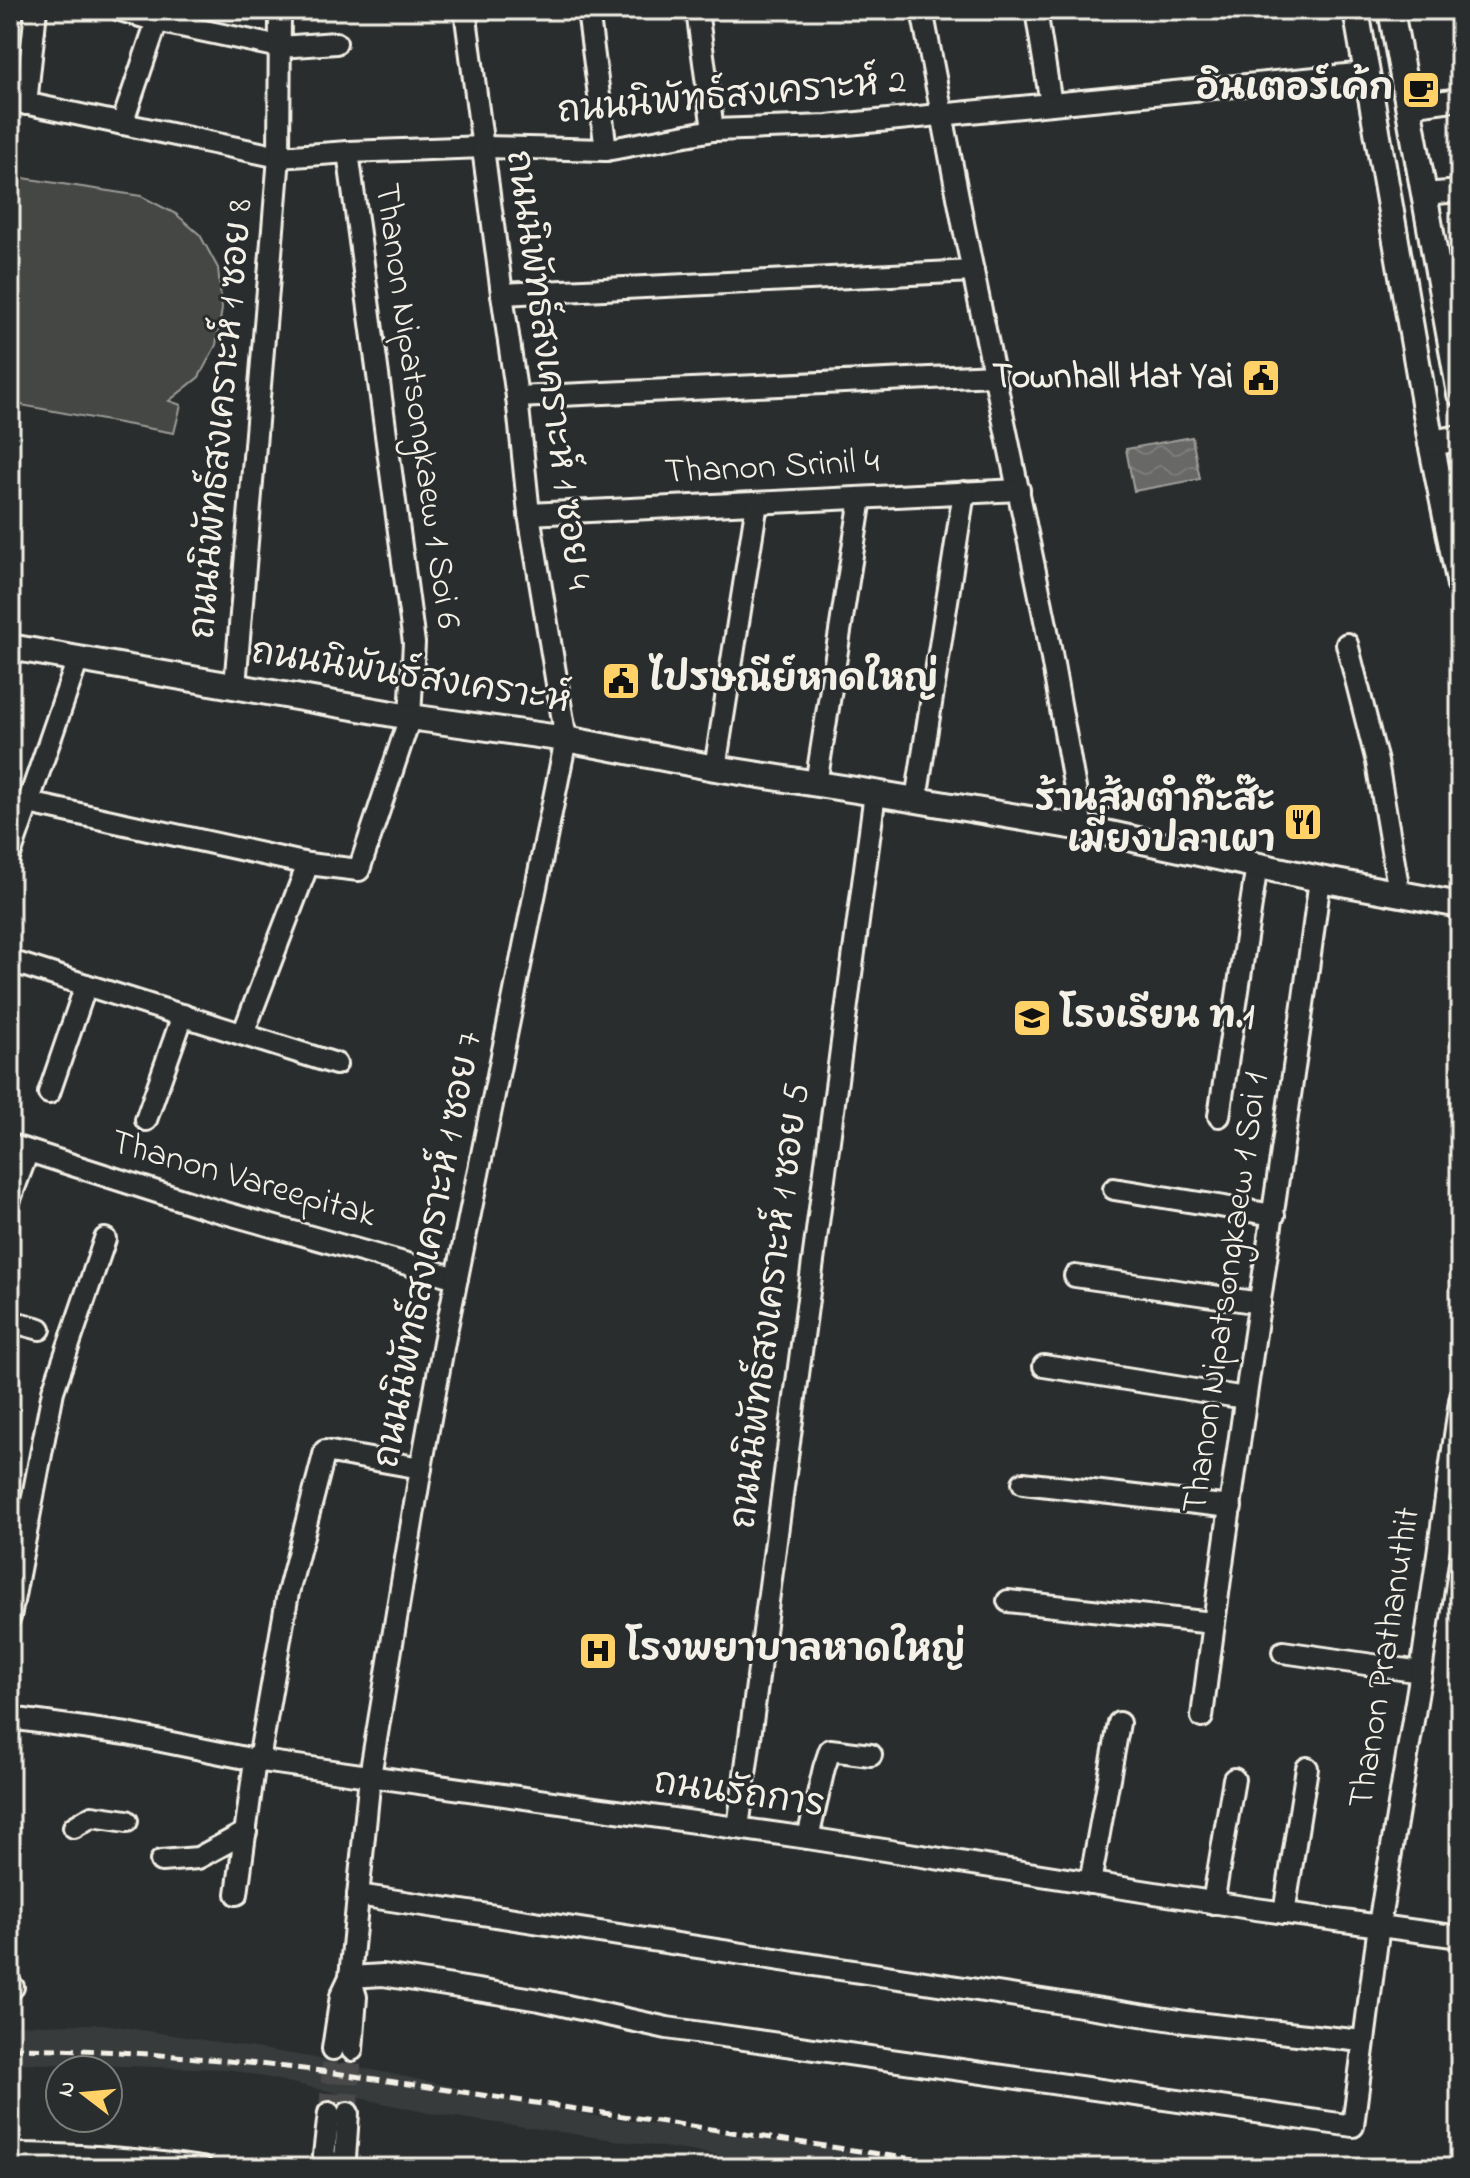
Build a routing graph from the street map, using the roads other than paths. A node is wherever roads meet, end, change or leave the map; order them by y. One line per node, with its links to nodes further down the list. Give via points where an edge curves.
1 (36, 10): 16 (street)
2 (120, 10): 11 (street)
3 (280, 10): 13 (street, ถนนนิพัทธ์สงเคราะห์ 1 ซอย 8)
4 (465, 10): 22 (street, ถนนนิพัทธ์สงเคราะห์ 1 ซอย 4)
5 (588, 10): 23 (street)
6 (697, 10): 21 (street)
7 (922, 10): 19 (street)
8 (1036, 10): 17 (street)
9 (1356, 10): 14 (main road)
10 (1391, 10): 18 (main road)
11 (157, 21): 13 (street); 20 (street)
12 (336, 43): 13 (street)
13 (280, 47): 25 (street, ถนนนิพัทธ์สงเคราะห์ 1 ซอย 8)
14 (1367, 73): 17 (street, ถนนนิพัทธ์สงเคราะห์ 2); 34 (main road)
15 (1460, 99): 18 (street)
16 (18, 102): 20 (street, ถนนนิพัทธ์สงเคราะห์ 2)
17 (1051, 104): 19 (street, ถนนนิพัทธ์สงเคราะห์ 2)
18 (1408, 106): 27 (main road)
19 (942, 113): 21 (street, ถนนนิพัทธ์สงเคราะห์ 2, via 827,126); 28 (street)
20 (122, 124): 25 (street, ถนนนิพัทธ์สงเคราะห์ 2)
21 (713, 130): 23 (street, ถนนนิพัทธ์สงเคราะห์ 2)
22 (484, 147): 23 (street, ถนนนิพัทธ์สงเคราะห์ 2); 24 (street, ถนนนิพัทธ์สงเคราะห์ 2); 29 (street, ถนนนิพัทธ์สงเคราะห์ 1 ซอย 4)
23 (606, 150)
24 (348, 152): 25 (street, ถนนนิพัทธ์สงเคราะห์ 2); 45 (street, Thanon Nipatsongkaew 1 Soi 6, via 414,643)
25 (279, 157): 44 (street, ถนนนิพัทธ์สงเคราะห์ 1 ซอย 8)
26 (1460, 191): 27 (street)
27 (1424, 194): 31 (main road)
28 (973, 271): 29 (street); 30 (street)
29 (502, 294): 32 (street, ถนนนิพัทธ์สงเคราะห์ 1 ซอย 4)
30 (995, 375): 32 (street); 35 (street)
31 (1460, 394)
32 (517, 397): 39 (street, ถนนนิพัทธ์สงเคราะห์ 1 ซอย 4)
33 (1460, 438): 34 (main road)
34 (1431, 443): 40 (main road)
35 (1019, 490): 36 (street, Thanon Srinil 4); 52 (street)
36 (964, 492): 37 (street, Thanon Srinil 4); 50 (street)
37 (861, 498): 38 (street, Thanon Srinil 4); 48 (street)
38 (757, 503): 39 (street, Thanon Srinil 4); 47 (street)
39 (529, 514): 46 (street, ถนนนิพัทธ์สงเคราะห์ 1 ซอย 4)
40 (1460, 585)
41 (1347, 644): 57 (street, via 1377,762)
42 (10, 647): 43 (main road, ถนนนิพันธ์สงเคราะห์)
43 (78, 659): 44 (main road, ถนนนิพันธ์สงเคราะห์); 51 (street)
44 (235, 686): 45 (main road, ถนนนิพันธ์สงเคราะห์)
45 (410, 717): 46 (main road, ถนนนิพันธ์สงเคราะห์); 54 (street, Thanon Nipatsongkaew 1 Soi 6, via 359,870)
46 (566, 739): 47 (main road, ถนนนิพันธ์สงเคราะห์); 73 (street, ถนนนิพัทธ์สงเคราะห์ 1 ซอย 7)
47 (715, 768): 48 (main road, ถนนนิพันธ์สงเคราะห์)
48 (816, 784): 49 (main road, ถนนนิพันธ์สงเคราะห์)
49 (875, 793): 50 (main road, ถนนนิพันธ์สงเคราะห์); 98 (street, ถนนนิพัทธ์สงเคราะห์ 1 ซอย 5)
50 (916, 800): 52 (main road, ถนนนิพันธ์สงเคราะห์)
51 (29, 803): 53 (street); 54 (street)
52 (1082, 828): 55 (main road, ถนนนิพันธ์สงเคราะห์)
53 (10, 855)
54 (308, 864): 62 (street)
55 (1257, 865): 56 (main road, ถนนนิพันธ์สงเคราะห์); 65 (street)
56 (1320, 879): 57 (main road, ถนนนิพันธ์สงเคราะห์); 70 (street, Thanon Nipatsongkaew 1 Soi 1)
57 (1399, 892): 58 (main road, ถนนนิพันธ์สงเคราะห์)
58 (1460, 905)
59 (10, 961): 60 (street)
60 (86, 985): 61 (street); 64 (street)
61 (183, 1015): 62 (street); 66 (street)
62 (243, 1034): 63 (street)
63 (336, 1064)
64 (49, 1093)
65 (1219, 1116)
66 (146, 1120)
67 (19, 1148): 69 (street); 73 (street, Thanon Vareepitak)
68 (1114, 1189): 70 (street)
69 (10, 1199)
70 (1274, 1215): 74 (street, Thanon Nipatsongkaew 1 Soi 1)
71 (105, 1239): 84 (street, via 53,1391)
72 (1075, 1276): 74 (street)
73 (457, 1278): 80 (street, ถนนนิพัทธ์สงเคราะห์ 1 ซอย 7)
74 (1260, 1303): 78 (street, Thanon Nipatsongkaew 1 Soi 1)
75 (10, 1321): 76 (street)
76 (40, 1329)
77 (1044, 1366): 78 (street)
78 (1245, 1398): 82 (street, Thanon Nipatsongkaew 1 Soi 1)
79 (1460, 1401): 87 (street, Thanon Prathanuthit)
80 (421, 1468): 92 (street, via 325,1451 288,1593); 94 (street, ถนนนิพัทธ์สงเคราะห์ 1 ซอย 7)
81 (1023, 1483): 82 (street)
82 (1231, 1507): 85 (street, Thanon Nipatsongkaew 1 Soi 1)
83 (1008, 1601): 85 (street)
84 (10, 1617)
85 (1213, 1623): 88 (street, Thanon Nipatsongkaew 1 Soi 1)
86 (1283, 1652): 87 (street)
87 (1421, 1672): 107 (street, Thanon Prathanuthit)
88 (1202, 1717)
89 (10, 1718): 92 (street, ถนนรัถการ)
90 (1119, 1723): 102 (street)
91 (871, 1755): 100 (street, via 830,1750)
92 (257, 1760): 94 (street, ถนนรัถการ); 99 (street)
93 (1307, 1768): 106 (street)
94 (370, 1776): 98 (street, ถนนรัถการ); 104 (street, ถนนนิพัทธ์สงเคราะห์ 1 ซอย 7)
95 (1234, 1779): 105 (street)
96 (127, 1821): 97 (street, via 92,1816)
97 (74, 1827)
98 (738, 1828): 100 (street, ถนนรัถการ)
99 (246, 1832): 101 (street, via 198,1858); 103 (street)
100 (808, 1838): 102 (street, ถนนรัถการ)
101 (161, 1861)
102 (1090, 1883): 105 (street, ถนนรัถการ)
103 (237, 1894)
104 (358, 1895): 109 (street, ถนนนิพัทธ์สงเคราะห์ 1 ซอย 7); 110 (street, via 1186,2022)
105 (1213, 1903): 106 (street, ถนนรัถการ)
106 (1284, 1913): 107 (street, ถนนรัถการ)
107 (1379, 1925): 108 (street, ถนนรัถการ); 110 (street, Thanon Prathanuthit)
108 (1460, 1937)
109 (350, 1977): 110 (street, Thanon Prathanuthit, via 383,1975 540,2000 667,2028 1353,2126); 111 (street, ถนนนิพัทธ์สงเคราะห์ 1 ซอย 7, via 356,1997)
110 (1362, 2041)
111 (342, 2050)
112 (338, 2113): 117 (street, via 324,2155)
113 (10, 2154): 114 (street)
114 (57, 2161): 115 (street)
115 (152, 2165): 116 (street)
116 (202, 2168)
117 (336, 2168)

